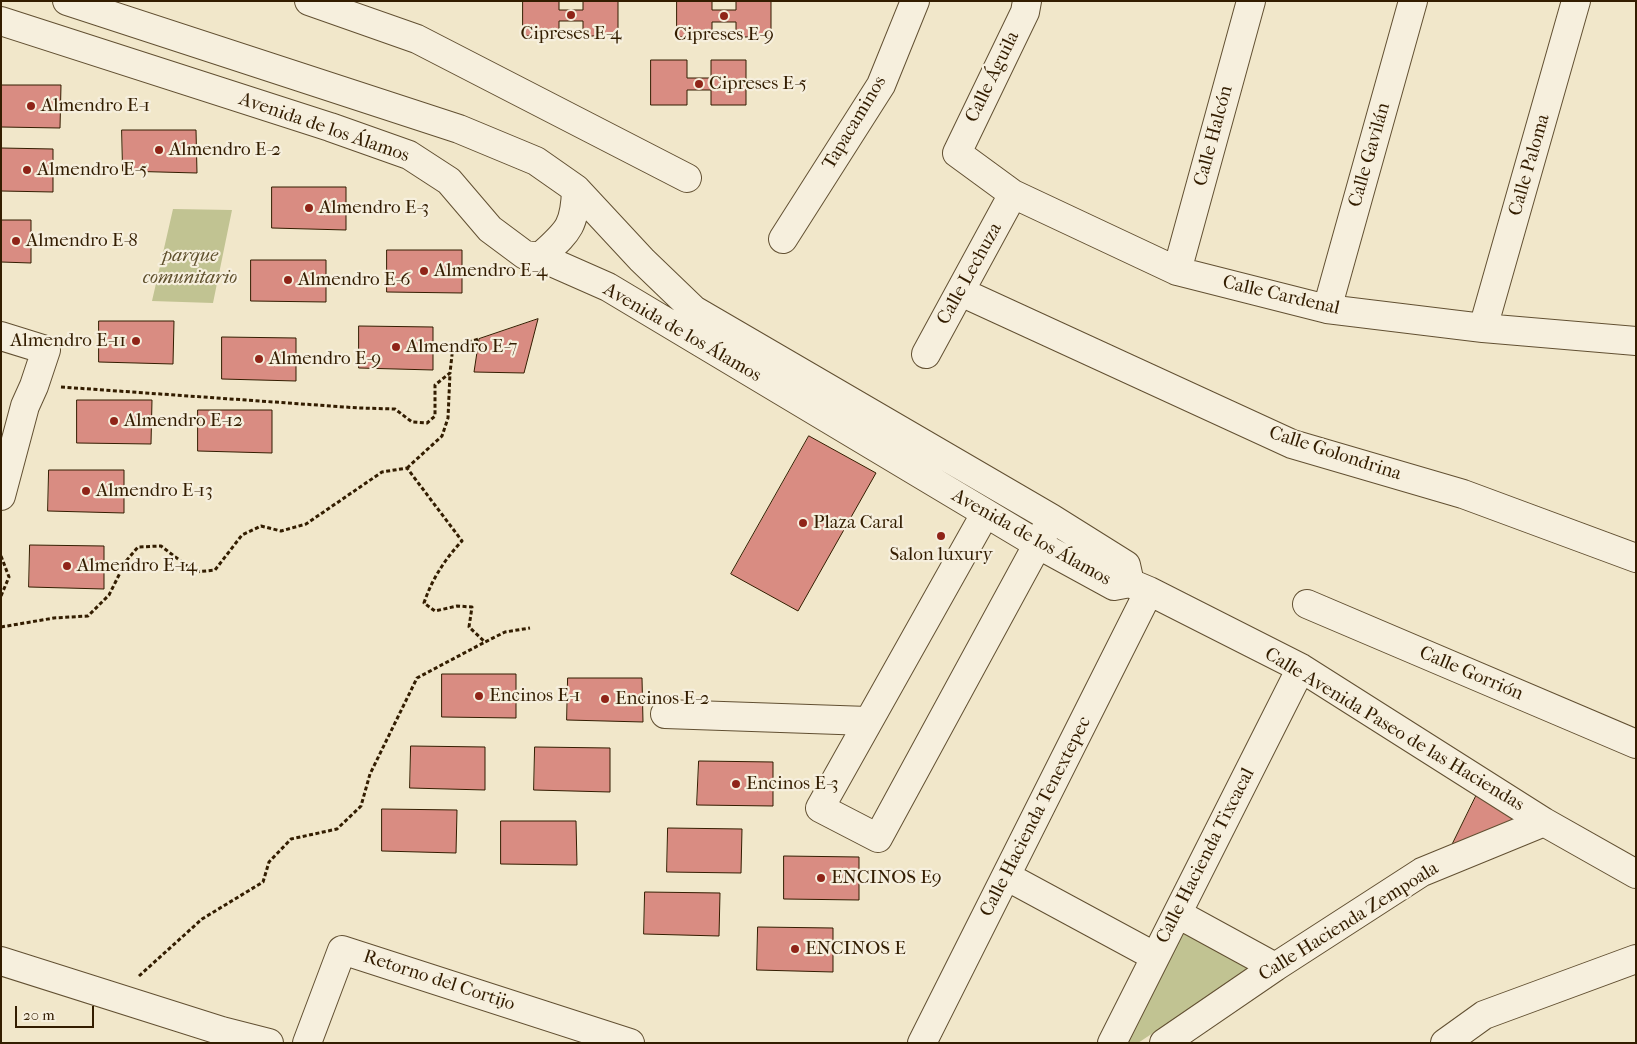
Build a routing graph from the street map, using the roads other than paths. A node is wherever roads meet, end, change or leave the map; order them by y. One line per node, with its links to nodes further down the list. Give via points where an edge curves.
1 (67, 1): 11 (street, Avenida de los Álamos, via 460,129 536,161)
2 (309, 1): 10 (street, via 417,38)
3 (915, 1): 13 (street, Tapacaminos, via 881,85)
4 (1027, 1): 9 (street, Calle Águila, via 1025,12)
5 (1251, 1): 15 (street, Calle Halcón)
6 (1413, 1): 17 (street, Calle Gavilán)
7 (1576, 1): 18 (street, Calle Paloma)
8 (1, 21): 14 (street, Avenida de los Álamos, via 409,155 449,181 490,229 525,255)
9 (957, 153): 12 (street, Calle Cardenal)
10 (687, 178)
11 (576, 190): 14 (street, via 571,226); 24 (street, Avenida de los Álamos, via 694,310)
12 (1013, 194): 15 (street, Calle Cardenal); 16 (street, Calle Lechuza)
13 (783, 239)
14 (540, 256): 23 (street, Avenida de los Álamos, via 608,287)
15 (1176, 271): 17 (street, Calle Cardenal)
16 (961, 292): 21 (street, Calle Lechuza); 26 (street, Calle Golondrina, via 1292,444 1463,494)
17 (1327, 309): 18 (street, Calle Cardenal)
18 (1484, 328): 20 (street, Calle Cardenal)
19 (1, 336): 22 (street, via 46,350 25,406)
20 (1636, 341)
21 (926, 354)
22 (4, 479)
23 (985, 514): 25 (street, Avenida de los Álamos); 31 (street)
24 (1051, 518): 25 (street); 27 (street, Avenida de los Álamos, via 1126,565)
25 (1039, 545): 27 (street, Avenida de los Álamos, via 1114,586); 31 (street, via 878,838 820,808)
26 (1636, 558)
27 (1140, 587): 29 (street, Calle Avenida Paseo de las Haciendas); 35 (street, Calle Hacienda Tenextepec)
28 (1307, 604): 32 (street, Calle Gorrión)
29 (1301, 668): 33 (street, Calle Avenida Paseo de las Haciendas); 36 (street, Calle Hacienda Tixcacal)
30 (665, 714): 31 (street)
31 (868, 721)
32 (1636, 744)
33 (1544, 822): 34 (street, Calle Avenida Paseo de las Haciendas); 40 (street, Calle Hacienda Zempoala, via 1422,872)
34 (1636, 874)
35 (1006, 876): 37 (street); 45 (street, Calle Hacienda Tenextepec)
36 (1178, 914): 37 (street, Calle Hacienda Tixcacal); 40 (street)
37 (1154, 956): 46 (street, Calle Hacienda Tixcacal)
38 (1636, 959): 48 (street, via 1484,1015)
39 (1, 961): 41 (street, via 115,998)
40 (1275, 967): 47 (street, Calle Hacienda Zempoala)
41 (219, 1037): 42 (street)
42 (270, 1043)
43 (307, 1043): 44 (street, Retorno del Cortijo, via 342,950)
44 (630, 1043)
45 (922, 1043)
46 (1112, 1043)
47 (1164, 1043)
48 (1445, 1043)

